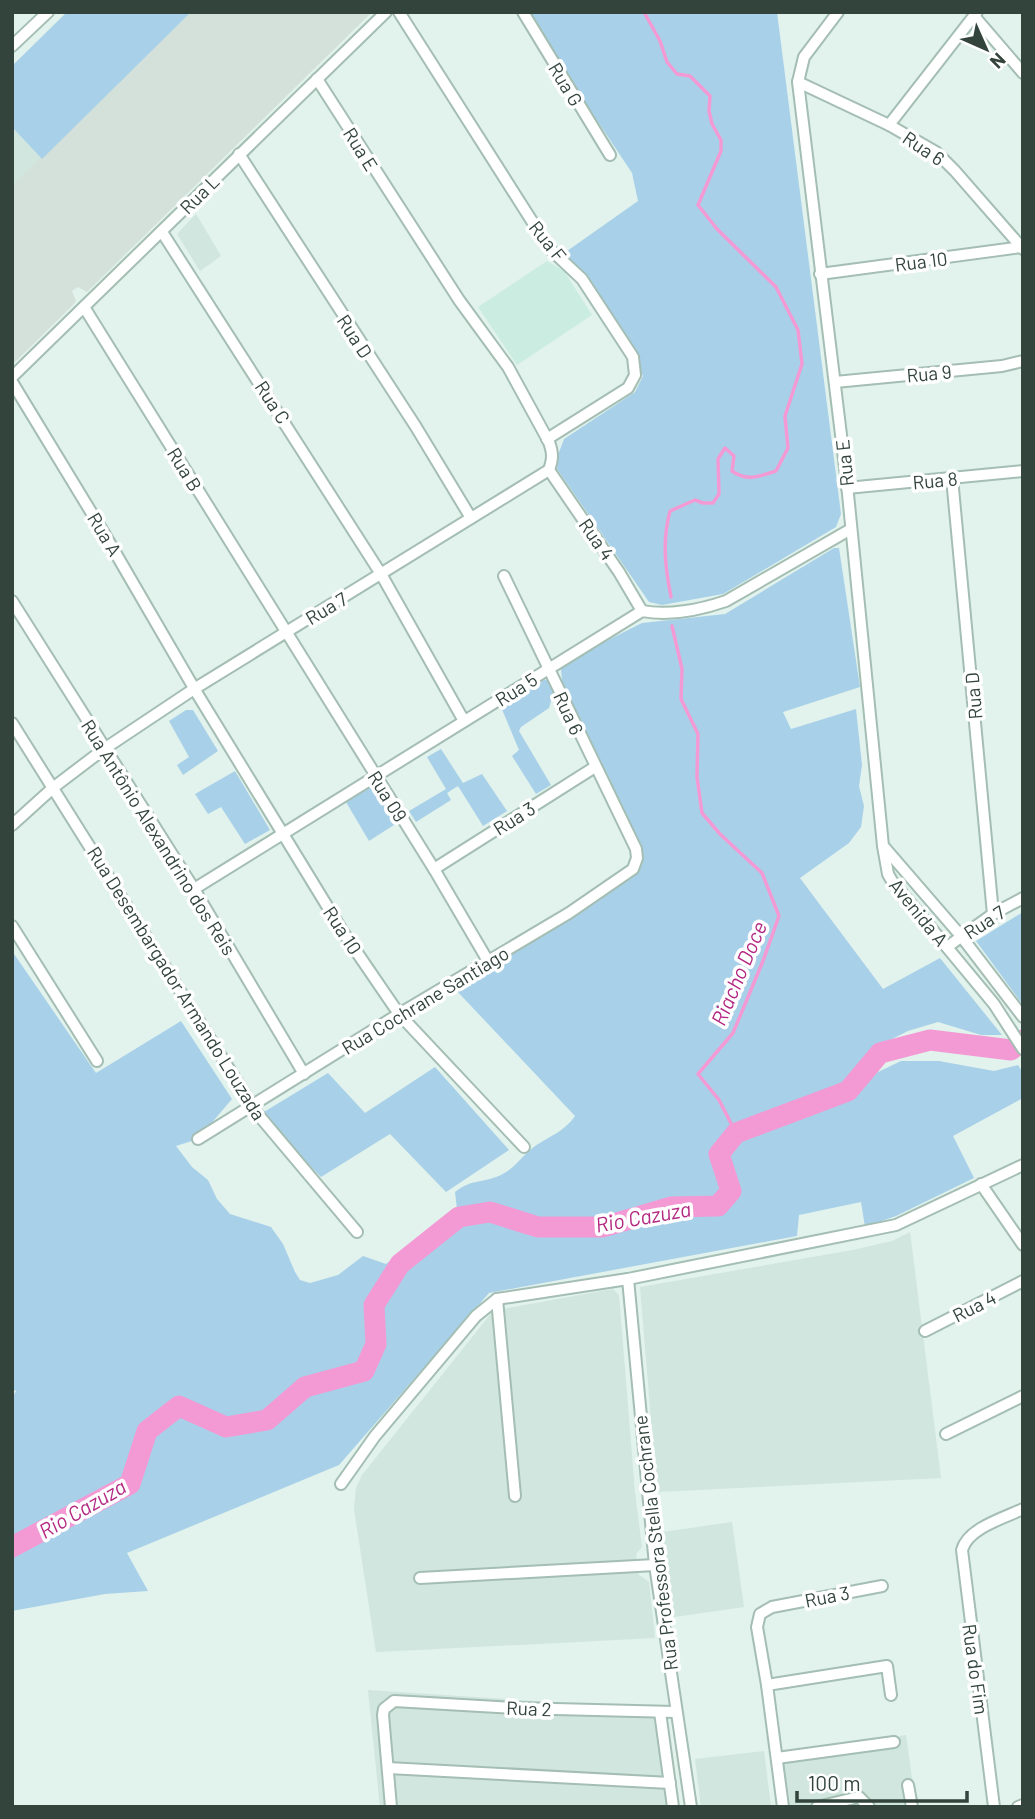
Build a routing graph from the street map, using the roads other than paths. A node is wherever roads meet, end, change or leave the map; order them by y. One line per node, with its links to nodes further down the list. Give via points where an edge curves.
1 (48, 12): 7 (street)
2 (386, 12): 9 (street, Rua L)
3 (399, 12): 21 (street, Rua F, via 549,248 582,279 633,357 635,375 628,388)
4 (523, 12): 13 (street, Rua G)
5 (838, 12): 10 (street, via 804,57)
6 (976, 14): 8 (street); 11 (street)
7 (12, 46)
8 (1023, 73)
9 (317, 79): 12 (street, Rua L); 21 (street, Rua E, via 459,300 508,367)
10 (797, 82): 11 (street, Rua 6); 16 (street, Rua E)
11 (889, 125): 15 (street, Rua 6, via 947,162)
12 (239, 154): 14 (street, Rua L); 26 (street, Rua D)
13 (610, 155)
14 (162, 232): 17 (street, Rua L); 28 (street, Rua C)
15 (1022, 248): 16 (street, Rua 10)
16 (820, 274): 20 (street, Rua E)
17 (84, 307): 19 (street, Rua L); 32 (street, Rua B)
18 (1023, 362): 20 (street, Rua 9)
19 (12, 379): 34 (street, Rua A)
20 (835, 382): 25 (street, Rua E)
21 (547, 439): 22 (street, Rua E, via 553,453)
22 (549, 470): 26 (street, Rua 7); 31 (street, Rua 4)
23 (1023, 471): 24 (street, Rua 8)
24 (953, 478): 25 (street, Rua 8); 48 (street, Rua D)
25 (847, 488): 27 (street, Rua E)
26 (471, 518): 28 (street, Rua 7)
27 (851, 528): 31 (street, via 726,601 658,614); 43 (street, Rua E)
28 (381, 574): 32 (street, Rua 7); 35 (street)
29 (504, 576): 33 (street, Rua 6)
30 (12, 601): 37 (street, Rua Antônio Alexandrino dos Reis)
31 (642, 611): 33 (street, Rua 5)
32 (286, 632): 34 (street, Rua 7); 39 (street, Rua 09)
33 (549, 669): 35 (street, Rua 5); 38 (street, Rua 6)
34 (194, 689): 37 (street, Rua 7); 42 (street, Rua 10)
35 (464, 721): 39 (street, Rua 5)
36 (12, 723): 40 (street, Rua Desembargador Armando Louzada)
37 (104, 749): 40 (street, Rua 7); 46 (street, Rua Antônio Alexandrino dos Reis)
38 (595, 767): 44 (street, Rua 6); 45 (street, Rua 3)
39 (375, 775): 42 (street, Rua 5); 45 (street, Rua 09)
40 (54, 787): 41 (street, Rua 7); 58 (street, Rua Desembargador Armando Louzada)
41 (12, 825)
42 (282, 833): 46 (street, Rua 5); 53 (street, Rua 10)
43 (883, 846): 50 (street, Avenida A); 51 (street, Avenida A, via 892,881)
44 (636, 849): 52 (street, Rua Cochrane Santiago, via 633,869 621,879)
45 (433, 869): 52 (street, Rua 09)
46 (194, 889): 57 (street, Rua Antônio Alexandrino dos Reis)
47 (1023, 898): 48 (street, Rua 7)
48 (993, 914): 50 (street, Rua 7)
49 (12, 926): 56 (street)
50 (961, 936): 51 (street, Rua 7); 54 (street, Avenida A)
51 (947, 947): 55 (street, Avenida A)
52 (488, 961): 53 (street, Rua Cochrane Santiago)
53 (400, 1014): 57 (street, Rua Cochrane Santiago); 60 (street, Rua 10)
54 (1021, 1014)
55 (1023, 1049)
56 (97, 1061)
57 (304, 1074): 58 (street, Rua Cochrane Santiago)
58 (252, 1106): 59 (street, Rua Cochrane Santiago); 63 (street, Rua Desembargador Armando Louzada)
59 (198, 1139)
60 (524, 1147)
61 (1023, 1164): 62 (street)
62 (981, 1184): 64 (street); 65 (street, via 896,1225)
63 (356, 1232)
64 (1023, 1245)
65 (628, 1279): 67 (street); 74 (street, Rua Professora Stella Cochrane)
66 (1023, 1281): 68 (street, Rua 4)
67 (496, 1299): 71 (street, via 476,1316 390,1418); 72 (street)
68 (925, 1331)
69 (1023, 1396): 70 (street)
70 (946, 1434)
71 (341, 1484)
72 (515, 1496)
73 (1023, 1509): 93 (street, Rua do Fim, via 973,1534 963,1546)
74 (655, 1565): 75 (street); 80 (street, Rua Professora Stella Cochrane)
75 (420, 1578)
76 (882, 1586): 77 (street, Rua 3, via 772,1607 760,1614 757,1627)
77 (767, 1685): 78 (street, via 887,1666); 82 (street)
78 (891, 1695)
79 (660, 1712): 80 (street, Rua 2); 83 (street, Rua 2, via 398,1700 388,1704 383,1715); 84 (street)
80 (676, 1712): 88 (street, Rua Professora Stella Cochrane)
81 (894, 1742): 82 (street)
82 (777, 1758): 89 (street)
83 (388, 1768): 84 (street); 86 (street)
84 (670, 1783): 87 (street)
85 (908, 1785): 92 (street)
86 (391, 1807)
87 (673, 1807)
88 (691, 1807)
89 (783, 1807)
90 (817, 1807): 91 (street, via 859,1797)
91 (869, 1807)
92 (912, 1807)
93 (994, 1807)

